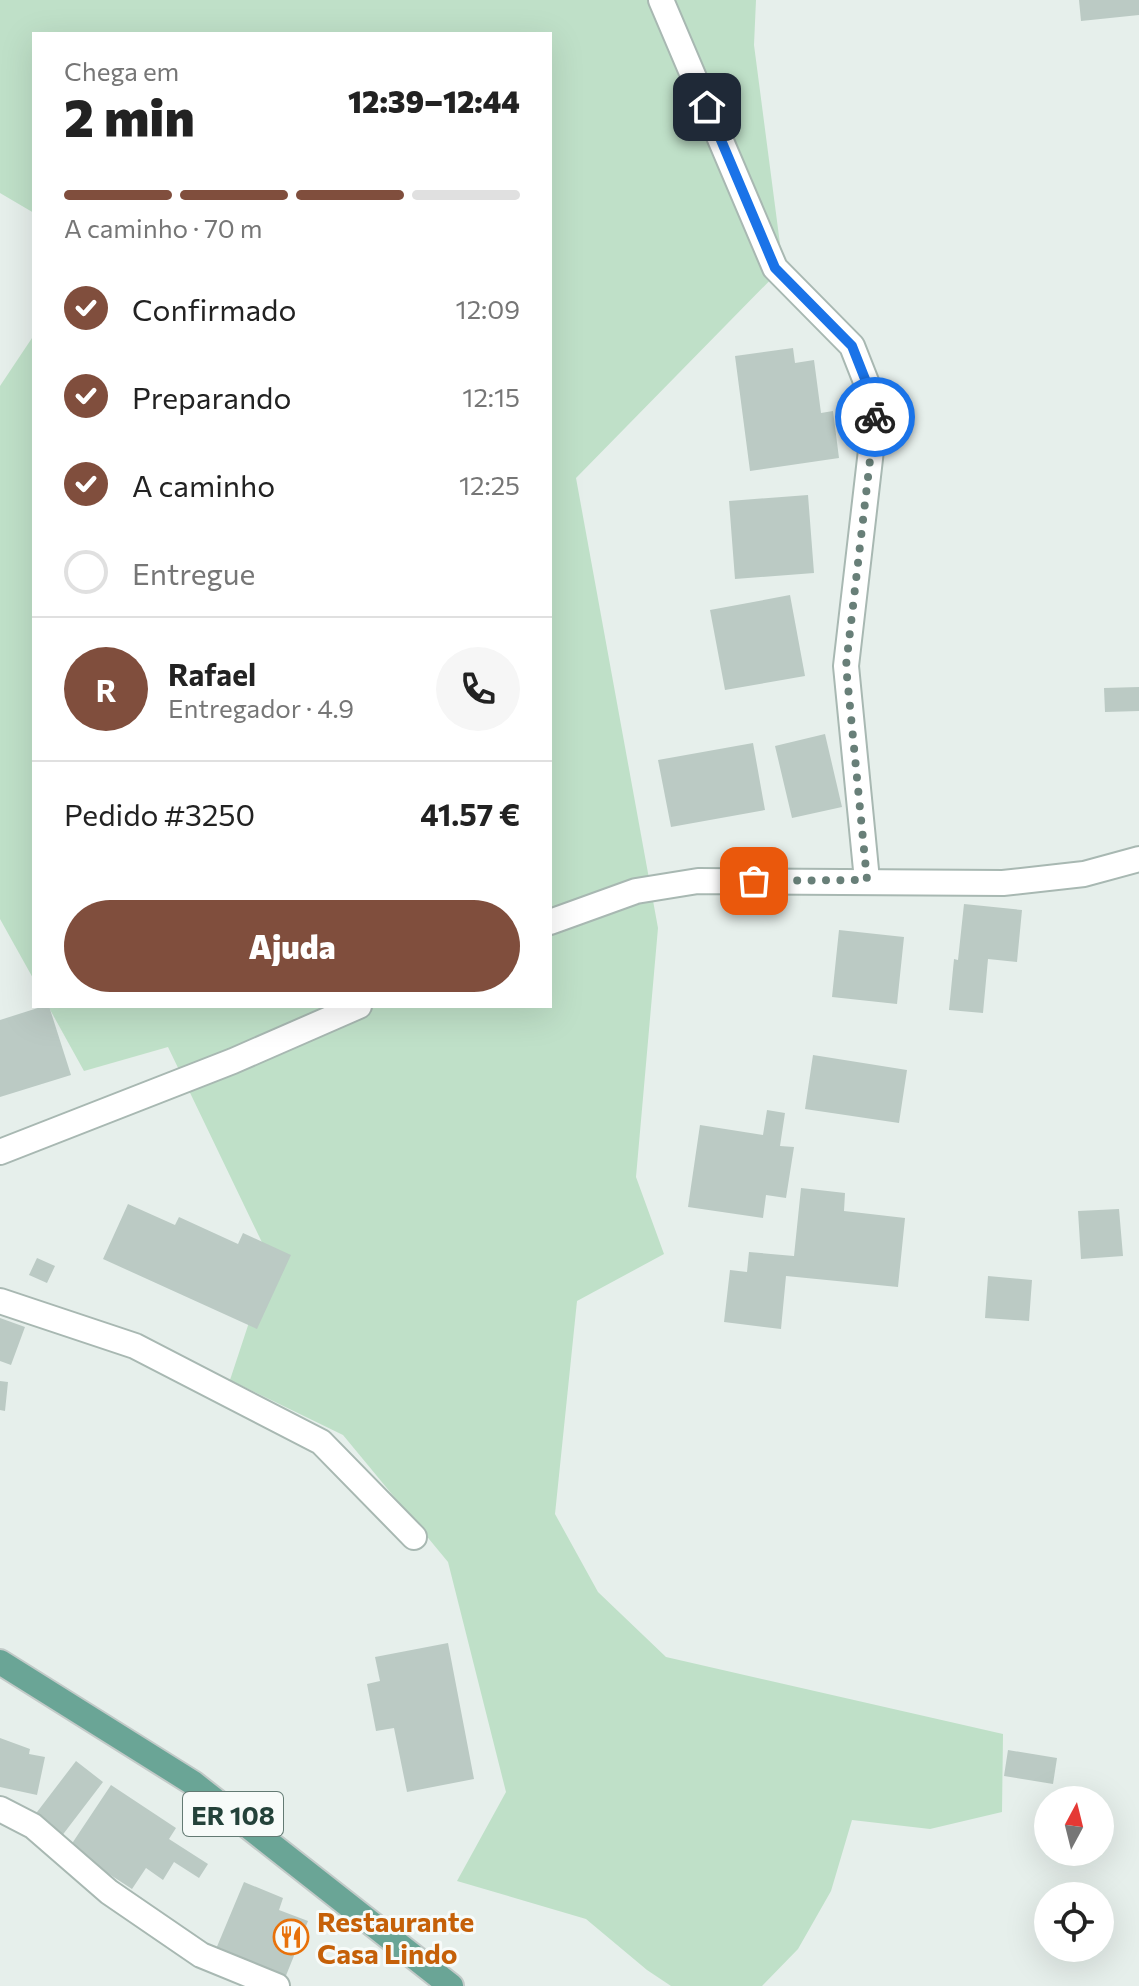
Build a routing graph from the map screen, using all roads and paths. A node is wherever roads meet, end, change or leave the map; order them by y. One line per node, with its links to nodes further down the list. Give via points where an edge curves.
1 (661, 0): 3 (street, via 775,268 852,346 876,407 846,666)
2 (1139, 859): 3 (street, via 1084,874 1003,883)
3 (867, 880): 4 (street, via 698,881 636,891)
4 (552, 921)
5 (354, 1008): 6 (street)
6 (0, 1152)
7 (0, 1301): 8 (street, via 135,1346 321,1442)
8 (414, 1537)
9 (0, 1662): 12 (main road, ER 108, via 193,1783)
10 (0, 1809): 11 (street, via 33,1826 109,1892 201,1955)
11 (277, 1986)
12 (451, 1986)

